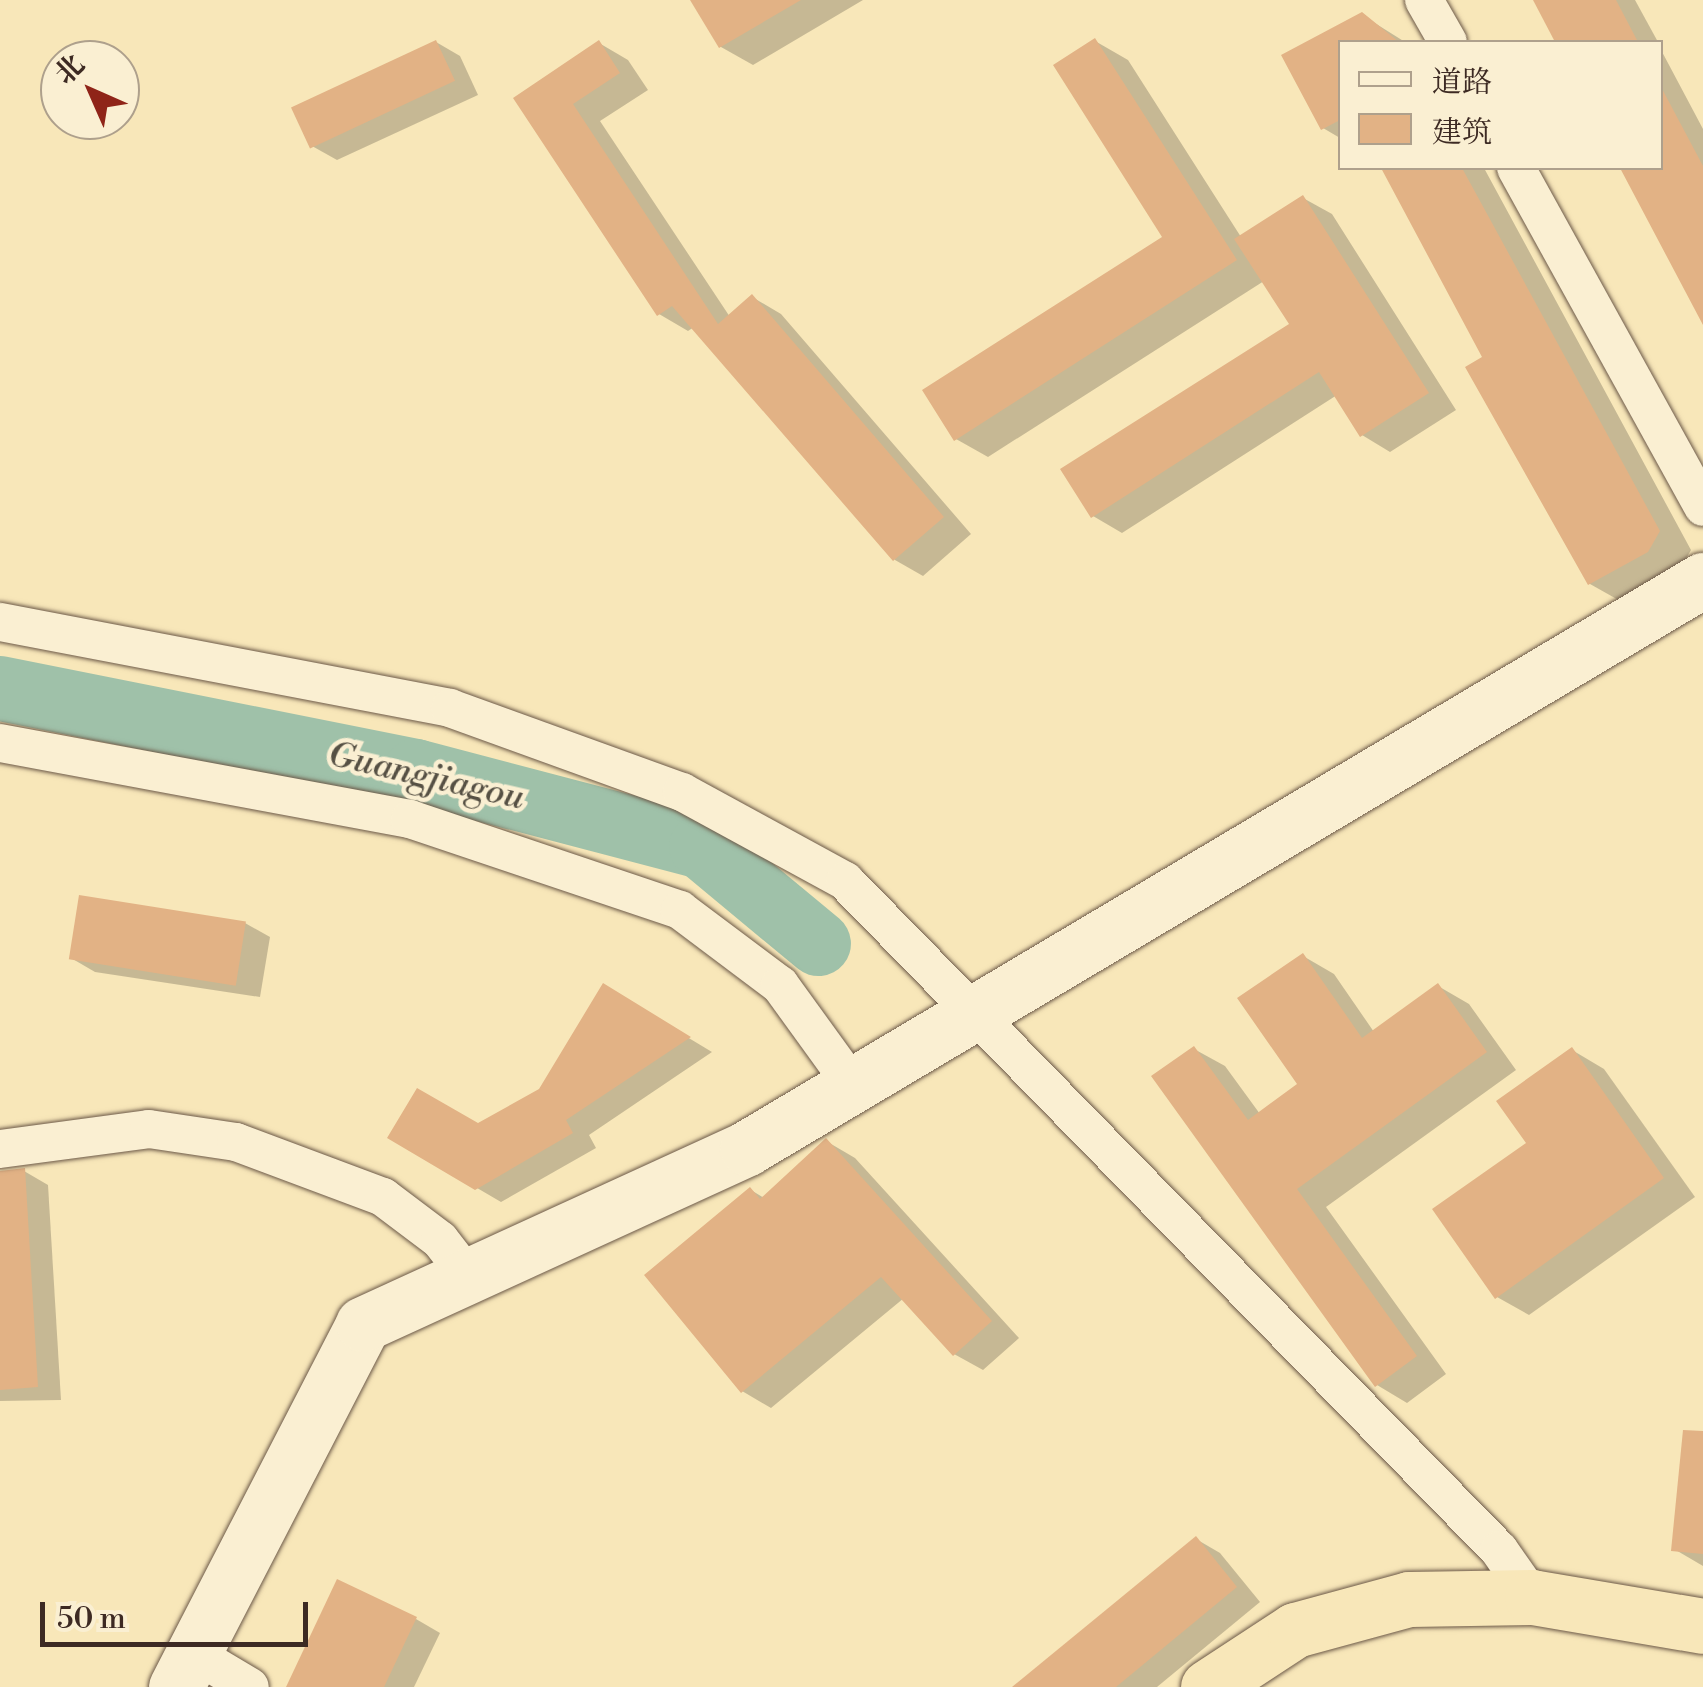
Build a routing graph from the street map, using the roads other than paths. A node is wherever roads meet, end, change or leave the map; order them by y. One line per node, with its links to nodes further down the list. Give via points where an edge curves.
1 (1424, 0): 2 (street)
2 (1447, 40)
3 (1517, 170): 4 (street)
4 (1703, 506)
5 (1703, 580): 8 (street)
6 (0, 622): 8 (street, via 450,708 682,792 845,881)
7 (0, 744): 9 (street, via 410,819 680,910 780,985)
8 (977, 1012): 9 (street); 12 (street, via 1499,1550)
9 (853, 1086): 11 (street, via 747,1148)
10 (0, 1149): 11 (street, via 148,1129 236,1142 383,1197 440,1240)
11 (468, 1276): 14 (street, via 363,1324)
12 (1532, 1598): 13 (highway); 16 (highway, via 1409,1599 1295,1630)
13 (1703, 1626)
14 (184, 1670): 15 (street)
15 (250, 1687)
16 (1208, 1687)

